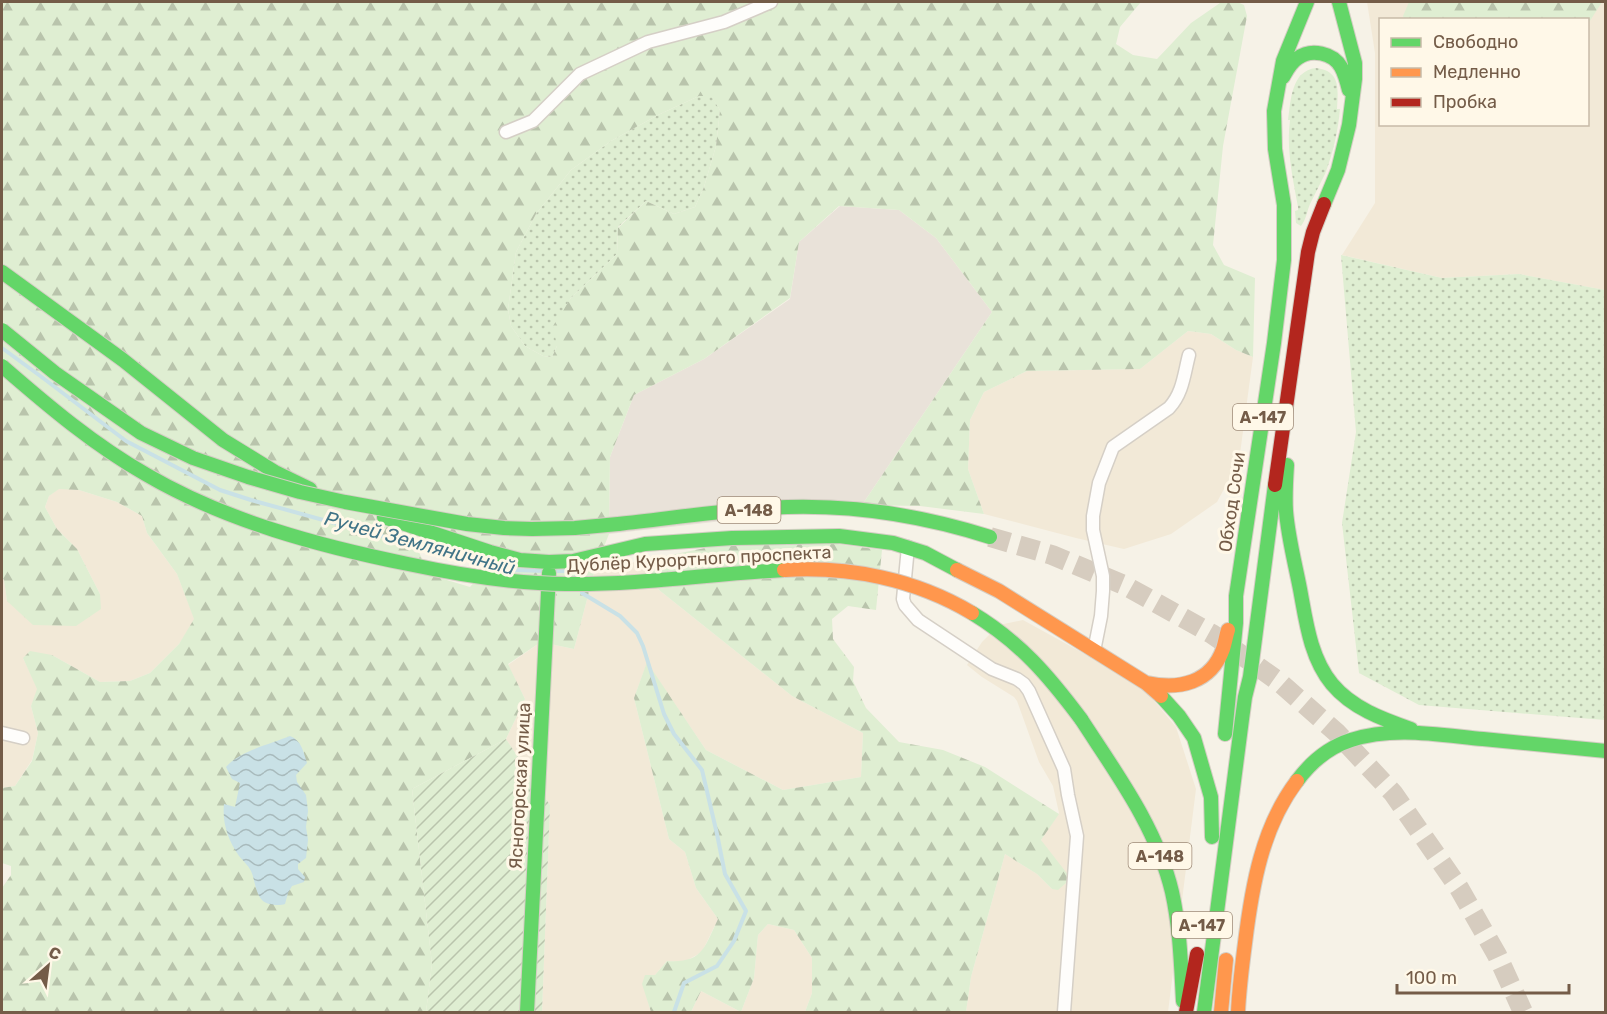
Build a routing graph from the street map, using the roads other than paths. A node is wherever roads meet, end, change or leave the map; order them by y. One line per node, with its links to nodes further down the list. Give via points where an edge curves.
1 (771, 2): 6 (street, via 724,22 648,42 579,74 533,121)
2 (1307, 2): 4 (main road, Обход Сочи / А-147, via 1283,61)
3 (1339, 2): 5 (main road, А-147, via 1355,63)
4 (1279, 85): 5 (main road, А-147, via 1301,55 1329,55 1342,68); 15 (main road, Обход Сочи / А-147, via 1274,133 1284,205 1284,260)
5 (1352, 103): 11 (main road, А-147, via 1338,170 1308,252)
6 (506, 132)
7 (2, 272): 14 (main road, via 223,440 275,472 309,489 426,531 520,560)
8 (2, 330): 12 (main road, Дублёр Курортного проспекта / А-148, bridge, via 141,433 212,465 344,503 462,523 529,529 592,527 786,507 833,508 927,519)
9 (1189, 355): 16 (street, via 1176,401 1113,447 1099,483 1093,530 1103,584)
10 (2, 366): 30 (main road, Дублёр Курортного проспекта / А-148, bridge, via 81,431 170,488 231,514 329,546 463,575 540,584 614,584 760,571 846,571 915,585 966,608 999,630 1049,677 1080,718 1149,829 1173,898)
11 (1286, 399): 17 (main road, А-147); 20 (main road, А-147, via 1290,425 1287,524 1319,662 1333,685 1358,707)
12 (990, 537)
13 (908, 547): 14 (main road, via 839,536 732,538 645,544 573,561); 16 (main road, via 999,591); 29 (street, via 903,599 910,613 992,669 1024,684 1064,769 1077,836)
14 (549, 562): 28 (main road, Ясногорская улица)
15 (1236, 596): 18 (main road, А-147, via 1222,650 1204,675 1177,686); 22 (main road, Обход Сочи / А-147)
16 (1094, 651): 18 (main road)
17 (1251, 677): 25 (main road, А-147); 31 (main road, А-147, via 1242,719)
18 (1146, 683): 24 (main road, via 1179,716 1194,738 1211,797 1212,842)
19 (2, 733): 21 (street)
20 (1424, 733): 23 (main road); 33 (main road, А-147, via 1343,742 1309,767 1286,795 1269,828 1254,883)
21 (23, 738)
22 (1224, 749)
23 (1605, 751)
24 (1222, 771)
25 (1235, 879)
26 (1208, 880): 30 (main road, А-147, via 1202,934)
27 (1228, 945): 32 (main road, А-147)
28 (527, 1012)
29 (1064, 1012)
30 (1185, 1012)
31 (1204, 1012)
32 (1221, 1012)
33 (1238, 1012)

